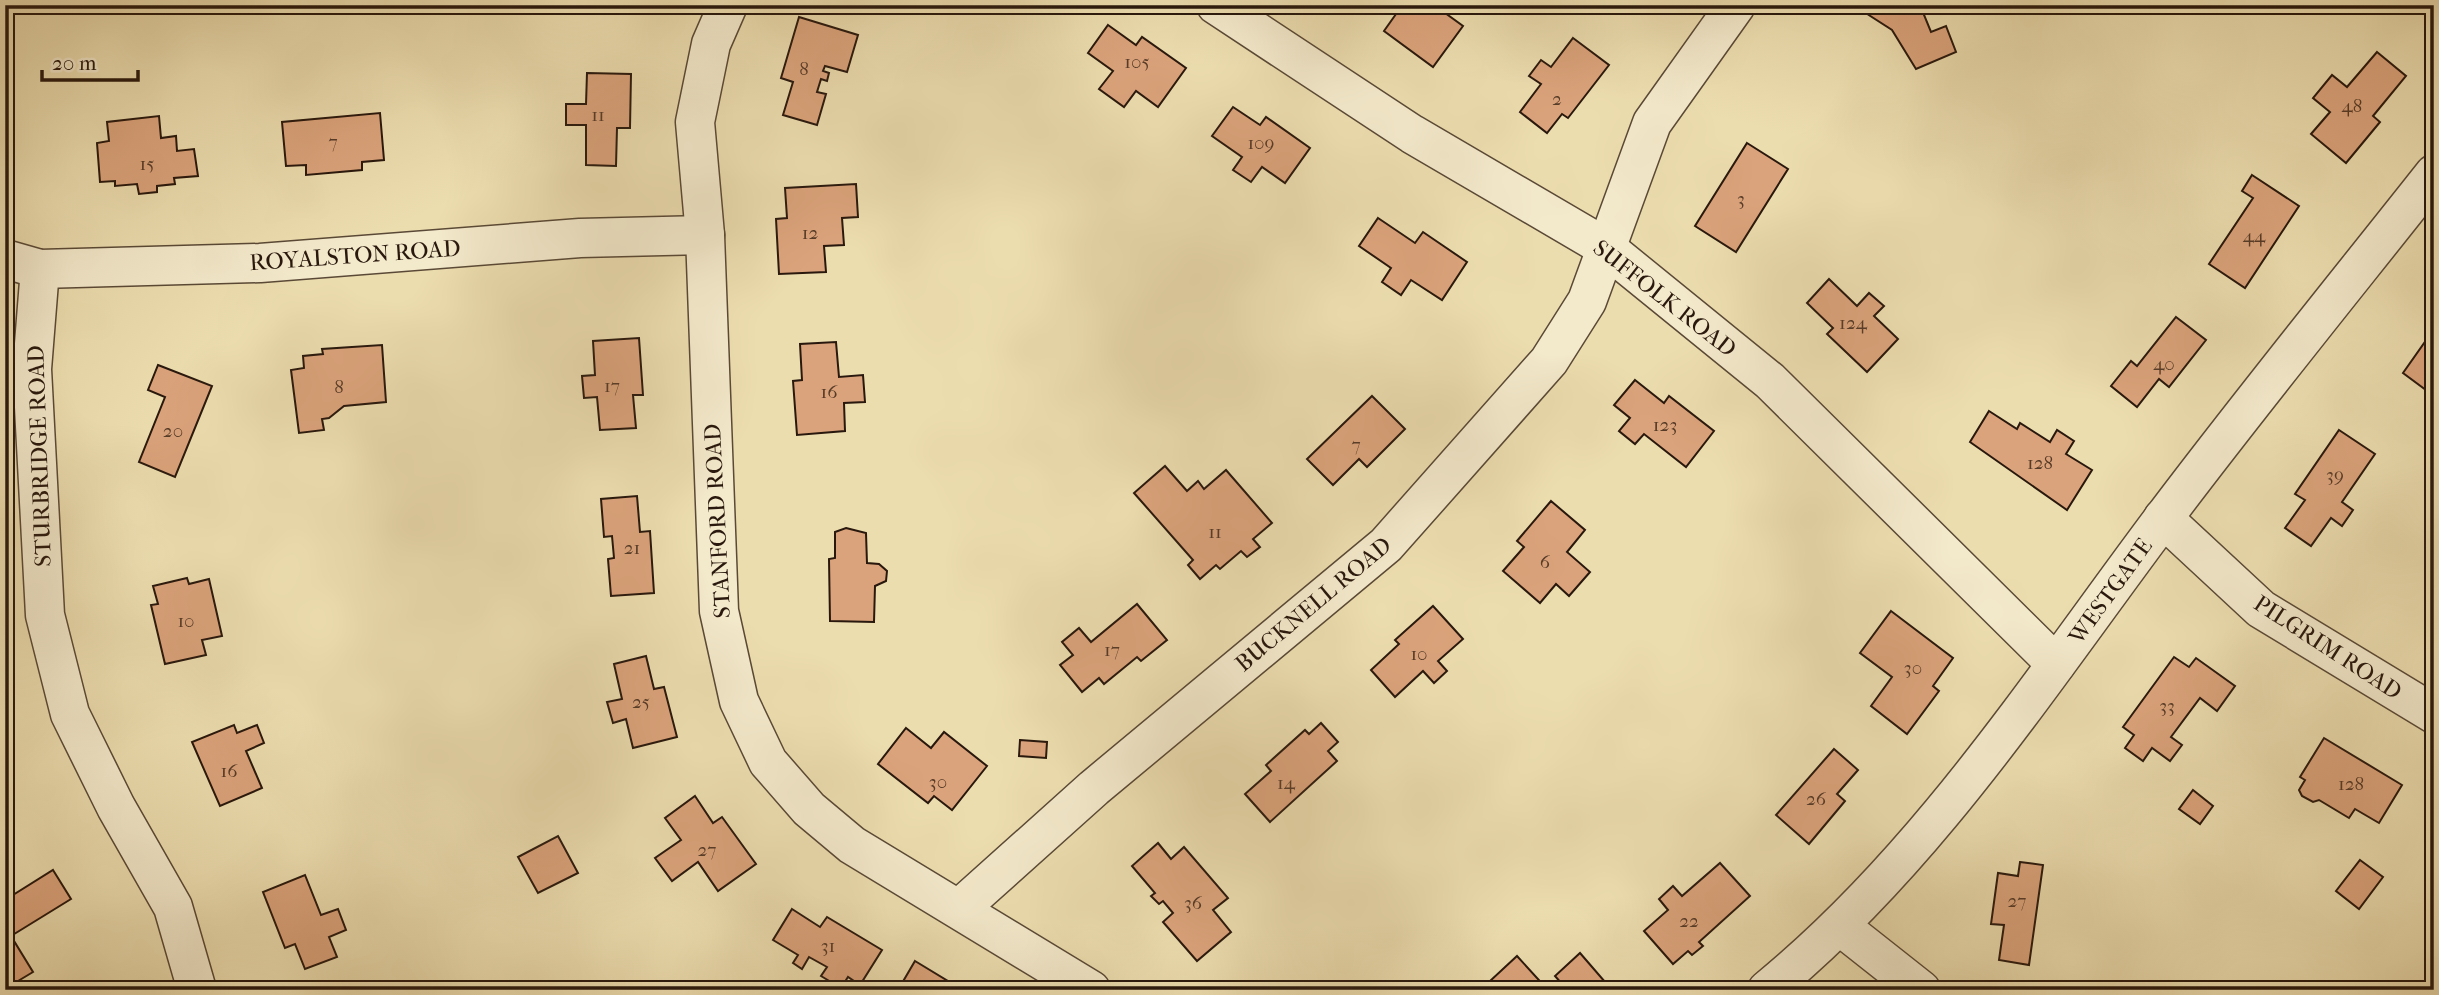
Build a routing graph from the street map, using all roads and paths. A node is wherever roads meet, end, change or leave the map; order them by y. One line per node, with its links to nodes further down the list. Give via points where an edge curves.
1 (728, 5): 5 (street, STANFORD ROAD, via 711,44 695,122)
2 (1216, 5): 6 (street, SUFFOLK ROAD, via 1412,134)
3 (1736, 5): 6 (street, BUCKNELL ROAD, via 1652,123)
4 (2434, 174): 8 (street, WESTGATE)
5 (705, 234): 7 (street, ROYALSTON ROAD, via 580,238 260,263); 11 (street, STANFORD ROAD, via 719,611 739,701 768,762 809,809 852,845)
6 (1605, 247): 9 (street, SUFFOLK ROAD, via 1770,381); 11 (street, BUCKNELL ROAD, via 1587,301 1549,361 1386,545 1094,788)
7 (23, 264): 13 (street, STURBRIDGE ROAD, via 45,615 70,714 173,907)
8 (2163, 518): 9 (street, WESTGATE); 10 (street, PILGRIM ROAD, via 2261,609)
9 (2056, 664): 12 (street, WESTGATE, via 1951,801)
10 (2434, 714)
11 (959, 909): 14 (street, STANFORD ROAD)
12 (1840, 926): 15 (street, WESTGATE); 16 (street)
13 (197, 990)
14 (1091, 990)
15 (1767, 990)
16 (1921, 990)

